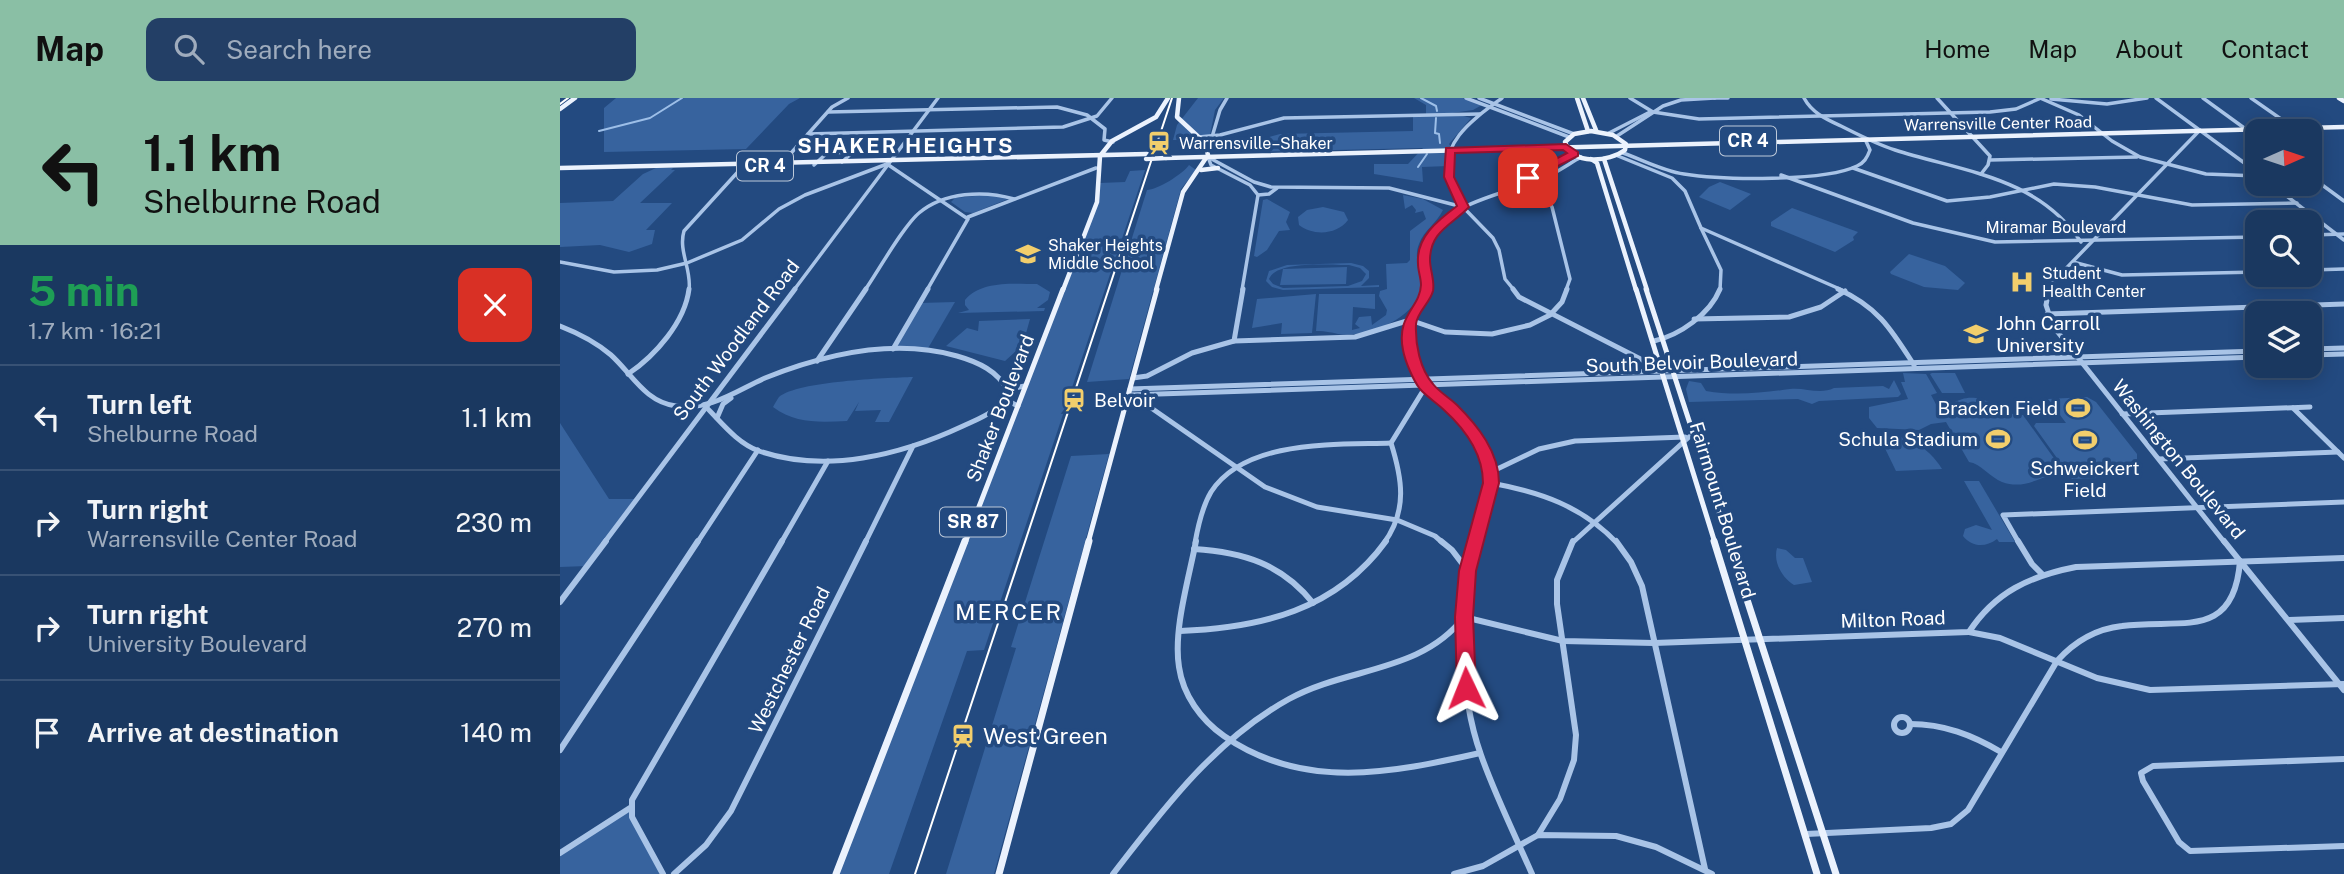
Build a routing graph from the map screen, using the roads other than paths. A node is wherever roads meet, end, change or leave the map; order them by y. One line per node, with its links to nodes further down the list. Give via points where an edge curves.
1 (575, 98): 27 (main road)
2 (848, 98): 29 (street)
3 (938, 98): 28 (street, South Woodland Road)
4 (1112, 98): 34 (street)
5 (1168, 98): 53 (main road, Shaker Boulevard / SR 87, via 1156,119)
6 (1179, 98): 50 (main road, via 1177,117)
7 (1227, 98): 51 (street)
8 (1466, 98): 26 (street)
9 (1479, 98): 26 (street)
10 (1502, 98): 26 (street)
11 (1577, 98): 42 (main road)
12 (1583, 98): 43 (main road)
13 (1630, 98): 30 (street)
14 (1714, 98): 15 (street); 30 (street, via 1681,100)
15 (1727, 98)
16 (1804, 98): 33 (street)
17 (1937, 98): 31 (street)
18 (2040, 98): 25 (street); 31 (street, via 2003,112)
19 (2147, 98): 25 (street, via 2111,104)
20 (2156, 98): 40 (street)
21 (2203, 98): 38 (street)
22 (2251, 98): 35 (street)
23 (2339, 98): 24 (main road)
24 (2344, 101)
25 (2057, 102): 45 (street)
26 (1492, 105): 32 (street); 47 (street)
27 (560, 109)
28 (930, 109): 29 (street); 34 (street, via 1043,106); 41 (street, South Woodland Road)
29 (828, 112): 46 (street)
30 (1653, 112): 33 (street, via 1699,119); 44 (street); 48 (street)
31 (1951, 113): 33 (street); 49 (street)
32 (1480, 114): 51 (street, via 1284,118); 56 (street, via 1460,131)
33 (1821, 116): 52 (street)
34 (1093, 118): 41 (street, via 1054,128); 53 (street, via 1105,129 1104,140)
35 (2281, 119)
36 (2322, 127): 37 (main road, Warrensville Center Road / CR 4)
37 (2344, 127)
38 (2245, 128)
39 (2245, 129): 40 (main road, Warrensville Center Road / CR 4)
40 (2200, 130): 45 (main road, Warrensville Center Road / CR 4); 70 (street); 72 (street)
41 (913, 131): 46 (street); 69 (street, South Woodland Road)
42 (1588, 131): 43 (main road); 47 (main road)
43 (1598, 131): 44 (main road)
44 (1609, 133): 48 (main road)
45 (2102, 133): 49 (main road, Warrensville Center Road / CR 4); 62 (street)
46 (808, 134): 57 (street)
47 (1571, 136): 55 (main road)
48 (1617, 136): 54 (main road)
49 (1972, 136): 52 (main road, Warrensville Center Road / CR 4); 66 (street)
50 (1199, 137): 51 (street); 60 (main road)
51 (1212, 137)
52 (1864, 138): 54 (main road, Warrensville Center Road / CR 4); 76 (street, via 1869,155); 80 (street)
53 (1113, 142): 63 (main road, Shaker Boulevard / SR 87)
54 (1625, 144): 55 (main road, Warrensville Center Road / CR 4); 59 (main road)
55 (1565, 146): 56 (main road, Warrensville Center Road / CR 4); 58 (main road)
56 (1450, 149): 60 (main road, Warrensville Center Road / CR 4); 94 (street, via 1449,177)
57 (792, 152)
58 (1574, 154): 61 (main road); 83 (street)
59 (1620, 154): 65 (main road); 79 (street)
60 (1208, 155): 63 (main road, Warrensville Center Road / CR 4, bridge); 75 (street, via 1209,164); 78 (main road); 85 (street, via 1254,182)
61 (1581, 157): 64 (main road); 83 (street)
62 (2140, 157): 66 (street); 72 (street)
63 (1100, 158): 69 (main road, Warrensville Center Road / CR 4); 74 (main road, Shaker Boulevard / SR 87)
64 (1591, 159): 65 (main road); 119 (main road, Fairmount Boulevard, via 1597,162)
65 (1604, 159): 117 (main road, Fairmount Boulevard)
66 (1990, 160): 80 (street)
67 (842, 162): 68 (main road, Warrensville Center Road); 68 (street, via 853,152 827,153); 69 (main road, Warrensville Center Road)
68 (815, 163): 71 (main road, Warrensville Center Road / CR 4); 73 (main road, Warrensville Center Road / CR 4)
69 (888, 163): 73 (main road, Warrensville Center Road / CR 4); 91 (street); 145 (street, South Woodland Road)
70 (2245, 164)
71 (745, 165): 77 (main road, Warrensville Center Road / CR 4); 77 (main road, Warrensville Center Road / CR 4); 106 (street, via 684,231 680,240)
72 (2165, 165): 81 (street, via 2206,174); 88 (street)
73 (867, 168): 106 (street, via 779,209 742,240)
74 (1096, 168): 90 (street); 134 (main road, Shaker Boulevard / SR 87, via 1098,200)
75 (1218, 168): 78 (main road); 87 (street, via 1251,186)
76 (1853, 168): 82 (street); 86 (street, via 1947,201)
77 (560, 170)
78 (1200, 171): 132 (main road, via 1184,190)
79 (1670, 174): 82 (street); 96 (street, via 1685,191)
80 (1981, 174): 86 (street)
81 (2245, 174)
82 (1781, 175): 103 (street, Miramar Boulevard, via 1963,237 2017,243)
83 (1526, 183): 94 (street); 113 (street, via 1552,207 1570,279 1562,302)
84 (2322, 185): 92 (street)
85 (1277, 188): 87 (street); 94 (street, via 1389,188)
86 (2020, 190): 88 (street, via 2080,185); 103 (street, via 2060,214)
87 (1258, 195): 118 (street)
88 (2135, 196): 93 (street, via 2192,205); 102 (street)
89 (2287, 196): 93 (street)
90 (1014, 199): 91 (street, via 985,194); 95 (street)
91 (944, 200): 95 (street); 127 (street, via 911,219)
92 (2344, 201)
93 (2297, 204): 99 (street)
94 (1464, 207): 113 (street, via 1493,238 1510,289); 115 (street, via 1439,225 1424,246 1428,285)
95 (968, 217): 121 (street)
96 (1701, 228): 110 (street); 114 (street, via 1722,284 1716,299)
97 (2344, 234): 99 (street)
98 (2322, 235): 99 (street)
99 (2337, 235): 101 (street)
100 (2245, 237): 102 (street, Miramar Boulevard)
101 (2344, 240)
102 (2094, 241): 103 (street, Miramar Boulevard); 105 (street)
103 (2081, 242)
104 (560, 262): 106 (street, via 614,272)
105 (2073, 262): 109 (street, via 2122,275); 112 (street, via 2046,293)
106 (687, 263): 129 (street, via 690,291 686,308 642,365)
107 (2344, 269): 108 (street)
108 (2322, 270)
109 (2245, 272)
110 (1845, 291): 114 (street, via 1816,309 1789,317); 128 (street, via 1884,319)
111 (2344, 304): 112 (street)
112 (2047, 314): 126 (street, Washington Boulevard)
113 (1550, 315): 115 (street, via 1510,330 1478,335 1445,332); 130 (street)
114 (1694, 319): 117 (street)
115 (1410, 320): 118 (street, via 1355,337); 133 (street, via 1410,349)
116 (560, 326): 129 (street, via 592,341)
117 (1664, 340): 119 (street); 131 (main road, Fairmount Boulevard)
118 (1234, 341): 132 (street)
119 (1654, 341): 130 (main road, Fairmount Boulevard)
120 (2344, 348): 122 (street)
121 (892, 349): 127 (street); 137 (street, via 959,356 985,368)
122 (2322, 349)
123 (2245, 354): 126 (street, South Belvoir Boulevard)
124 (2344, 354): 125 (street)
125 (2322, 355)
126 (2080, 360): 128 (street, South Belvoir Boulevard); 148 (street, Washington Boulevard)
127 (817, 361): 139 (street)
128 (1914, 365): 131 (street, South Belvoir Boulevard)
129 (628, 374): 145 (street, via 655,402)
130 (1664, 374): 131 (street, South Belvoir Boulevard); 133 (street, South Belvoir Boulevard); 135 (street, South Belvoir Boulevard); 150 (main road, Fairmount Boulevard)
131 (1675, 374): 150 (main road, Fairmount Boulevard)
132 (1133, 378): 138 (main road)
133 (1422, 379): 135 (street); 136 (street, South Belvoir Boulevard)
134 (1025, 386): 137 (street); 144 (main road, Shaker Boulevard / SR 87)
135 (1426, 386): 140 (street, South Belvoir Boulevard); 151 (street); 159 (street, via 1474,433)
136 (1151, 388): 138 (street, South Belvoir Boulevard); 140 (street, via 1146,391)
137 (1007, 389): 141 (street)
138 (1129, 392): 140 (street, South Belvoir Boulevard); 158 (street); 202 (main road)
139 (736, 393): 142 (street); 145 (street)
140 (1149, 395)
141 (1006, 397): 143 (street)
142 (723, 404): 149 (street)
143 (1000, 404): 144 (street); 152 (street, via 962,427)
144 (1018, 406): 201 (main road, Shaker Boulevard / SR 87)
145 (706, 407): 149 (street); 172 (street, South Woodland Road)
146 (2310, 407): 147 (street)
147 (2293, 408): 148 (street); 154 (street)
148 (2122, 414): 156 (street, Washington Boulevard)
149 (717, 418): 153 (street, via 729,433)
150 (1688, 437): 159 (street, via 1575,441 1539,449); 164 (street); 165 (main road, Fairmount Boulevard); 166 (main road, Fairmount Boulevard)
151 (1391, 443): 158 (street, via 1291,447); 163 (street, via 1403,473)
152 (913, 446): 157 (street); 200 (street, Westchester Road, via 731,811 706,845)
153 (758, 450): 157 (street); 187 (street)
154 (2338, 452): 155 (street); 156 (street)
155 (2344, 458)
156 (2159, 459): 162 (street, Washington Boulevard)
157 (828, 461): 191 (street)
158 (1236, 468): 163 (street, via 1288,498); 167 (street, via 1220,480 1202,507)
159 (1491, 472): 160 (street)
160 (1491, 483): 164 (street, via 1539,492); 170 (street)
161 (2344, 502): 162 (street)
162 (2198, 508): 169 (street, Washington Boulevard); 171 (street, via 2003,516)
163 (1397, 520): 170 (street, via 1435,536); 173 (street, via 1366,567)
164 (1595, 520): 181 (street, via 1572,542 1557,580); 182 (street, via 1635,569)
165 (1713, 531): 166 (main road); 180 (main road, Fairmount Boulevard)
166 (1726, 531): 179 (main road, Fairmount Boulevard)
167 (1194, 549): 173 (street, via 1258,558 1291,578); 177 (street)
168 (2344, 558): 169 (street, Milton Road)
169 (2240, 561): 171 (street, Milton Road, via 2076,567); 176 (street); 183 (street, Washington Boulevard, via 2233,597 2217,614 2188,623 2110,629 2083,638)
170 (1468, 571): 174 (street)
171 (2043, 575): 178 (street, Milton Road, via 1996,598 1980,611)
172 (560, 602)
173 (1313, 603): 177 (street, via 1232,629)
174 (1464, 617): 181 (street, Milton Road); 186 (street, via 1454,633 1409,659 1322,684); 189 (street, via 1466,688)
175 (2344, 618): 176 (street)
176 (2289, 620): 184 (street)
177 (1180, 631): 186 (street, via 1178,661 1189,698)
178 (1969, 632): 179 (street, Milton Road); 183 (street, via 2000,638)
179 (1762, 639): 180 (street, Milton Road); 192 (main road, Fairmount Boulevard)
180 (1746, 640): 182 (street, Milton Road); 193 (main road, Fairmount Boulevard)
181 (1563, 641): 182 (street, Milton Road); 194 (street, via 1576,735 1574,760 1560,799)
182 (1654, 643): 198 (street)
183 (2057, 661): 184 (street, via 2097,678 2150,690); 188 (street, Washington Boulevard)
184 (2343, 686)
185 (1910, 724): 188 (street, via 1953,729)
186 (1228, 741): 189 (street, via 1254,757 1306,772 1400,770); 203 (street, via 1194,774)
187 (560, 750)
188 (2001, 752): 192 (street, Washington Boulevard, via 1968,810 1951,824)
189 (1480, 753): 196 (street)
190 (2344, 759): 195 (street, via 2145,768 2141,772 2179,842 2190,851)
191 (630, 808): 197 (street); 199 (street)
192 (1823, 833): 193 (street, Washington Boulevard); 207 (main road, Fairmount Boulevard)
193 (1806, 834): 206 (main road, Fairmount Boulevard)
194 (1538, 835): 196 (street); 198 (street, via 1616,836 1656,847)
195 (2344, 846)
196 (1519, 847): 204 (street, via 1483,866); 205 (street)
197 (560, 853)
198 (1709, 871)
199 (663, 874)
200 (674, 874)
201 (836, 874)
202 (999, 874)
203 (1113, 874)
204 (1454, 874)
205 (1532, 874)
206 (1817, 874)
207 (1836, 874)

